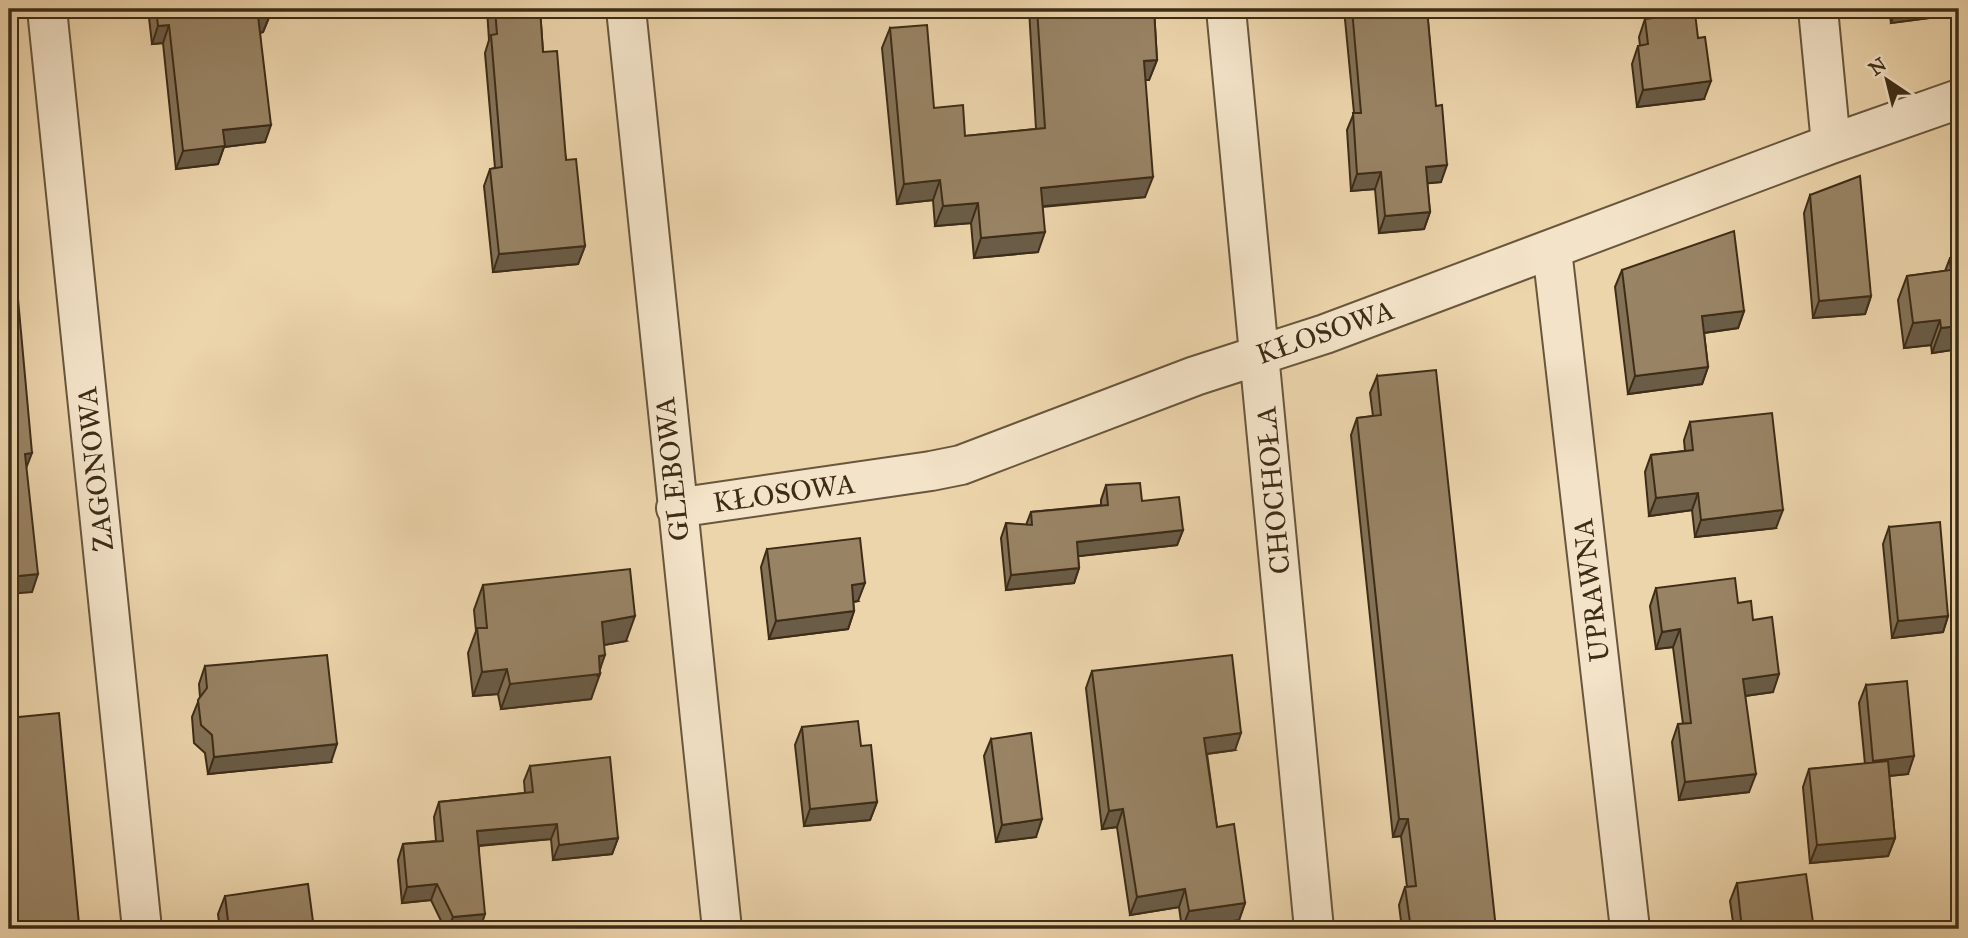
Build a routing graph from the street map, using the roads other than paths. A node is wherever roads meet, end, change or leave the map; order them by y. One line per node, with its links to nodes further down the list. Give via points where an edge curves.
1 (47, 9): 10 (street, ZAGONOWA)
2 (626, 9): 9 (street, GLEBOWA)
3 (1226, 9): 8 (street, CHOCHOŁA)
4 (1818, 9): 6 (street)
5 (1959, 99): 6 (street, KŁOSOWA)
6 (1831, 145): 7 (street, KŁOSOWA)
7 (1552, 250): 8 (street, KŁOSOWA); 13 (street, UPRAWNA)
8 (1261, 355): 9 (street, KŁOSOWA, via 961,465); 12 (street, CHOCHOŁA)
9 (676, 508): 11 (street, GLEBOWA)
10 (142, 929)
11 (722, 929)
12 (1314, 929)
13 (1630, 929)

